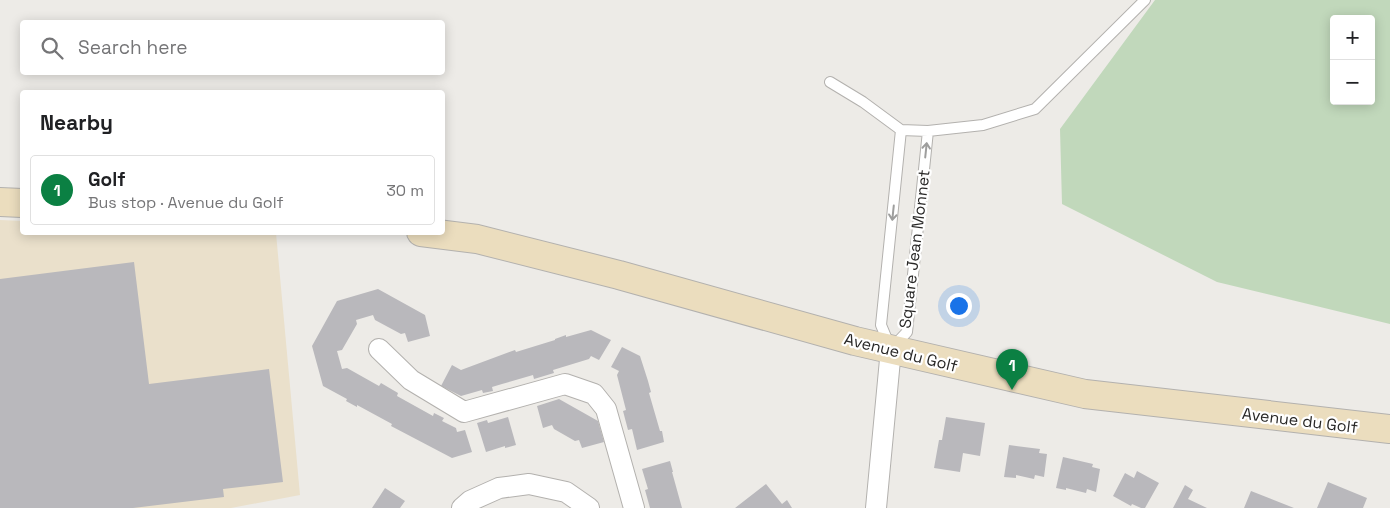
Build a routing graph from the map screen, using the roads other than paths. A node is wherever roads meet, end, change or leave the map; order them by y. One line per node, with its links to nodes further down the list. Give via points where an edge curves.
1 (1145, 0): 4 (lane, via 1035,109 983,125)
2 (830, 82): 3 (lane)
3 (901, 130): 4 (lane); 9 (lane, Square Jean Monnet, one-way to 9, via 881,325)
4 (928, 131): 9 (lane, Square Jean Monnet, one-way to 4, via 907,332)
5 (0, 202): 6 (main road)
6 (20, 203)
7 (445, 235): 9 (main road, Avenue du Golf, via 477,239 619,275)
8 (379, 349): 13 (street, via 411,380 464,412 565,384 594,394 606,409)
9 (891, 349): 10 (main road, Avenue du Golf, via 1085,394); 14 (street)
10 (1390, 429)
11 (462, 508): 12 (street, via 499,488 530,484 566,492)
12 (590, 508)
13 (634, 508)
14 (876, 508)

